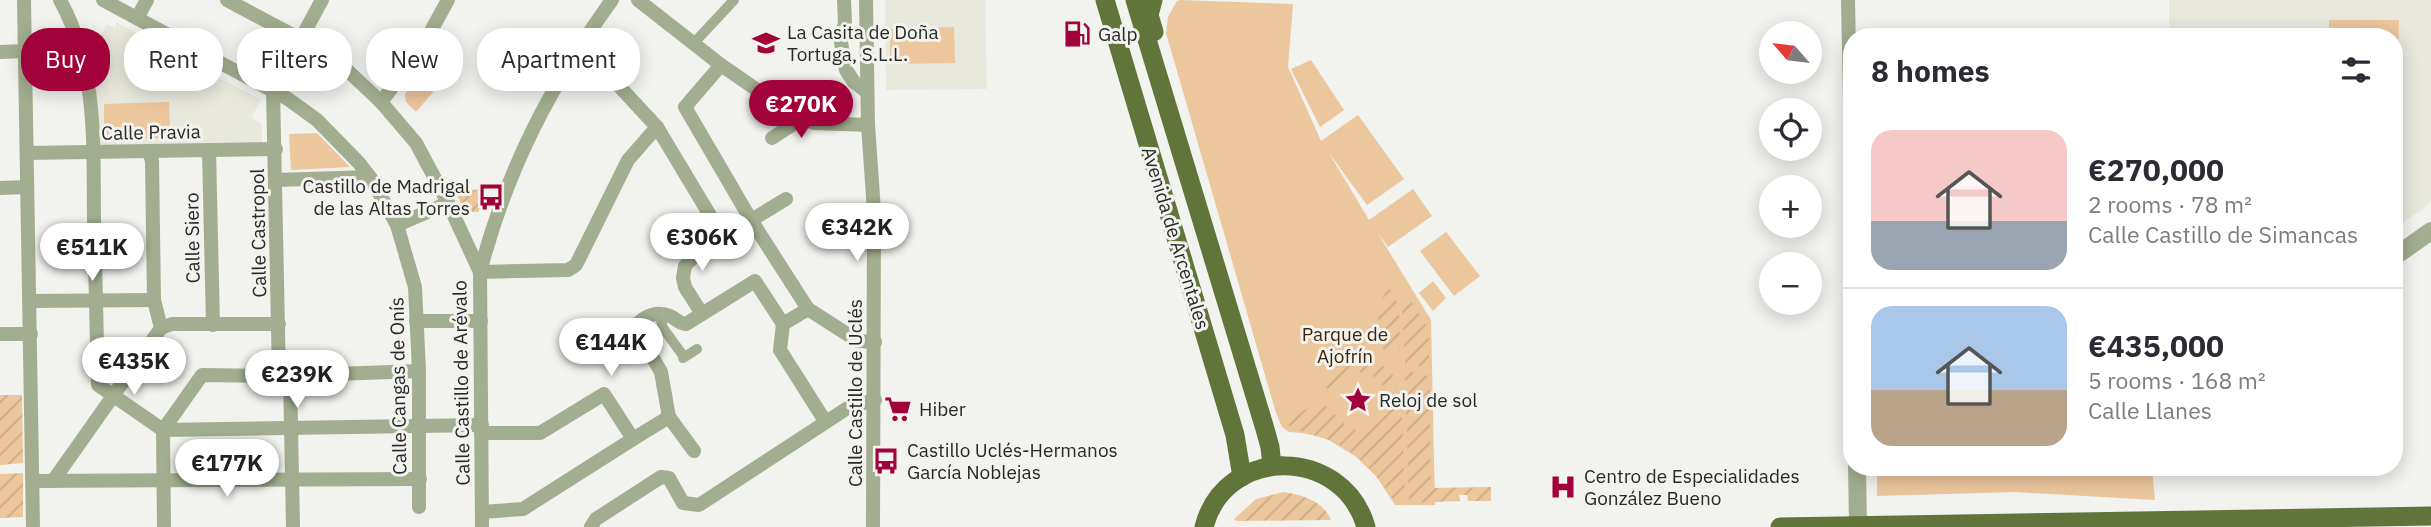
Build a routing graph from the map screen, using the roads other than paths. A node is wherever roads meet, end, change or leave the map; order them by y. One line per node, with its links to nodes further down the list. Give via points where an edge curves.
1 (24, 0): 18 (street)
2 (60, 0): 44 (street, via 83,56 92,103)
3 (103, 0): 17 (street, Calle Cangas de Onís)
4 (147, 0): 17 (street)
5 (227, 0): 19 (street, Calle Castillo de Arévalo)
6 (323, 0): 20 (street)
7 (448, 0): 36 (street, via 420,51)
8 (612, 0): 21 (street)
9 (638, 0): 23 (street)
10 (734, 0): 23 (street)
11 (844, 0): 35 (street, via 845,24 840,37 846,70)
12 (866, 0): 35 (street, Calle Castillo de Uclés)
13 (1135, 0): 29 (main road, Avenida de Arcentales)
14 (1153, 0): 29 (main road, via 1149,15 1167,78)
15 (1847, 0): 22 (street)
16 (1110, 2): 88 (main road, Avenida de Arcentales, via 1235,435)
17 (137, 18): 27 (street, Calle Cangas de Onís)
18 (25, 28)
19 (279, 28)
20 (306, 28)
21 (592, 28)
22 (1848, 28)
23 (694, 44): 26 (street)
24 (21, 51): 25 (street)
25 (0, 52)
26 (721, 65): 37 (street); 52 (street, via 685,107)
27 (237, 71)
28 (352, 75): 36 (street, Calle Castillo de Arévalo)
29 (1162, 90): 86 (main road, Avenida de Arcentales, via 1265,429)
30 (27, 91): 45 (street)
31 (273, 91): 41 (street, Calle Castropol)
32 (274, 91): 46 (street, Calle Cangas de Onís, via 317,120)
33 (555, 91): 57 (street, via 514,166)
34 (624, 91): 39 (street)
35 (867, 92): 38 (street, Calle Castillo de Uclés)
36 (381, 102): 51 (street, Calle Castillo de Arévalo, via 416,143)
37 (795, 116): 38 (street, via 814,123); 40 (street, via 792,125)
38 (868, 125): 72 (street, Calle Castillo de Uclés)
39 (657, 127): 55 (street); 57 (street, via 628,160 576,265 568,270)
40 (772, 138)
41 (276, 149): 42 (street, Calle Pravia); 47 (street, Calle Castropol)
42 (209, 150): 43 (street, Calle Pravia); 68 (street, Calle Siero)
43 (149, 151): 44 (street, Calle Pravia); 59 (street)
44 (93, 152): 45 (street, Calle Pravia); 58 (street)
45 (28, 153): 48 (street)
46 (370, 177): 47 (street); 53 (street, Calle Cangas de Onís)
47 (276, 180): 66 (street, Calle Castropol)
48 (27, 187): 49 (street); 60 (street)
49 (0, 188)
50 (786, 199): 52 (street)
51 (448, 203): 53 (street); 57 (street, Calle Castillo de Arévalo)
52 (751, 220): 55 (street); 61 (street)
53 (397, 225): 64 (street, Calle Cangas de Onís, via 415,287)
54 (2431, 232): 56 (street)
55 (723, 237): 63 (street, via 685,266 685,286)
56 (2403, 251)
57 (480, 272): 65 (street, Calle Castillo de Arévalo)
58 (96, 300): 59 (street); 60 (street); 76 (street, via 98,385)
59 (153, 300): 69 (street)
60 (30, 301): 71 (street)
61 (808, 309): 67 (street); 72 (street, via 858,341)
62 (659, 313): 63 (street, via 681,324); 73 (street, via 663,328 684,358); 78 (street, via 636,325 661,372)
63 (702, 314): 67 (street, via 755,281)
64 (416, 321): 65 (street); 74 (street, Calle Cangas de Onís)
65 (481, 321): 82 (street, Calle Castillo de Arévalo)
66 (279, 324): 68 (street); 75 (street, Calle Castropol)
67 (783, 324): 79 (street, via 780,350)
68 (213, 325): 69 (street)
69 (161, 328): 76 (street)
70 (0, 334): 71 (street)
71 (31, 334): 90 (street)
72 (875, 342): 77 (street, Calle Castillo de Uclés)
73 (696, 349)
74 (419, 371): 75 (street); 80 (street, Calle Cangas de Onís)
75 (285, 375): 81 (street, Calle Castropol); 83 (street, via 202,375)
76 (113, 396): 83 (street); 91 (street)
77 (875, 400): 79 (street, via 849,407); 102 (street, Calle Castillo de Uclés)
78 (669, 417): 84 (street); 85 (street)
79 (825, 421): 101 (street, via 699,505 683,503 669,478 661,477 596,519)
80 (418, 425): 81 (street); 82 (street); 89 (street, Calle Cangas de Onís)
81 (292, 427): 83 (street); 92 (street, Calle Castropol)
82 (482, 429): 84 (street, via 540,432 604,394); 96 (street, Calle Castillo de Arévalo)
83 (163, 430): 93 (street)
84 (633, 439): 96 (street, via 523,509)
85 (694, 451)
86 (1272, 466): 88 (main road); 104 (main road, via 1304,467 1339,484 1356,504)
87 (1857, 476): 97 (street)
88 (1242, 477): 103 (main road, via 1219,496)
89 (420, 479): 92 (street); 94 (street, Calle Cangas de Onís)
90 (33, 481): 91 (street); 98 (street)
91 (53, 481): 93 (street)
92 (293, 481): 93 (street); 100 (street, Calle Castropol)
93 (164, 482): 99 (street)
94 (419, 507)
95 (2431, 516): 97 (main road)
96 (482, 520)
97 (1858, 526): 105 (main road)
98 (33, 527)
99 (164, 527)
100 (293, 527)
101 (591, 527)
102 (873, 527)
103 (1203, 527)
104 (1366, 527)
105 (1780, 527)

